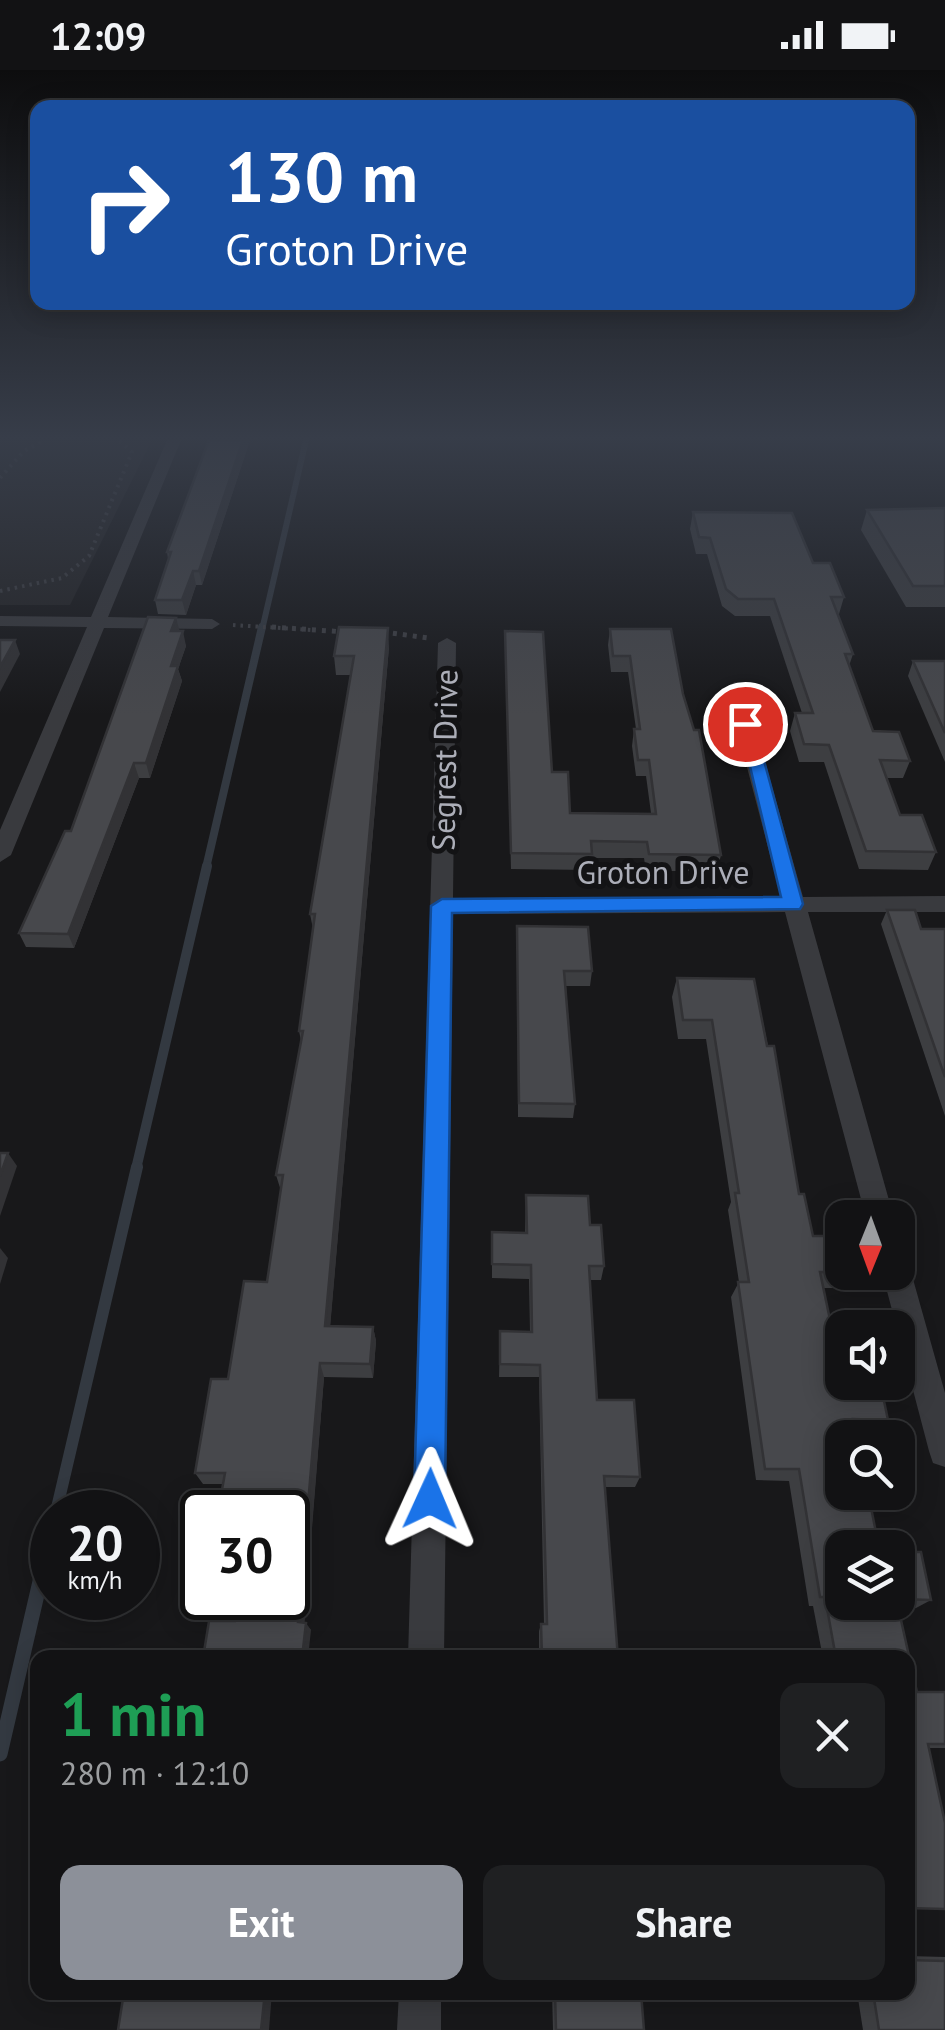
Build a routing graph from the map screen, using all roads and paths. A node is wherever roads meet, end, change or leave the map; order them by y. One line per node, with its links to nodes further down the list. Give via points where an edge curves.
1 (99, 531): 3 (path, via 89,556 62,578)
2 (136, 531): 5 (street)
3 (0, 591)
4 (0, 621): 5 (street)
5 (98, 622): 6 (street); 12 (street)
6 (212, 624)
7 (238, 626): 8 (path)
8 (352, 632)
9 (370, 632): 10 (path, via 416,632)
10 (447, 643): 16 (street, Segrest Drive)
11 (736, 688): 14 (street)
12 (11, 804): 13 (street)
13 (0, 855)
14 (793, 904): 15 (street, Groton Drive); 16 (street, Groton Drive); 17 (street)
15 (945, 904)
16 (442, 906): 20 (street, Segrest Drive)
17 (875, 1200)
18 (901, 1290): 19 (street)
19 (945, 1451)
20 (426, 1650)
21 (420, 2000): 22 (street)
22 (419, 2030)

